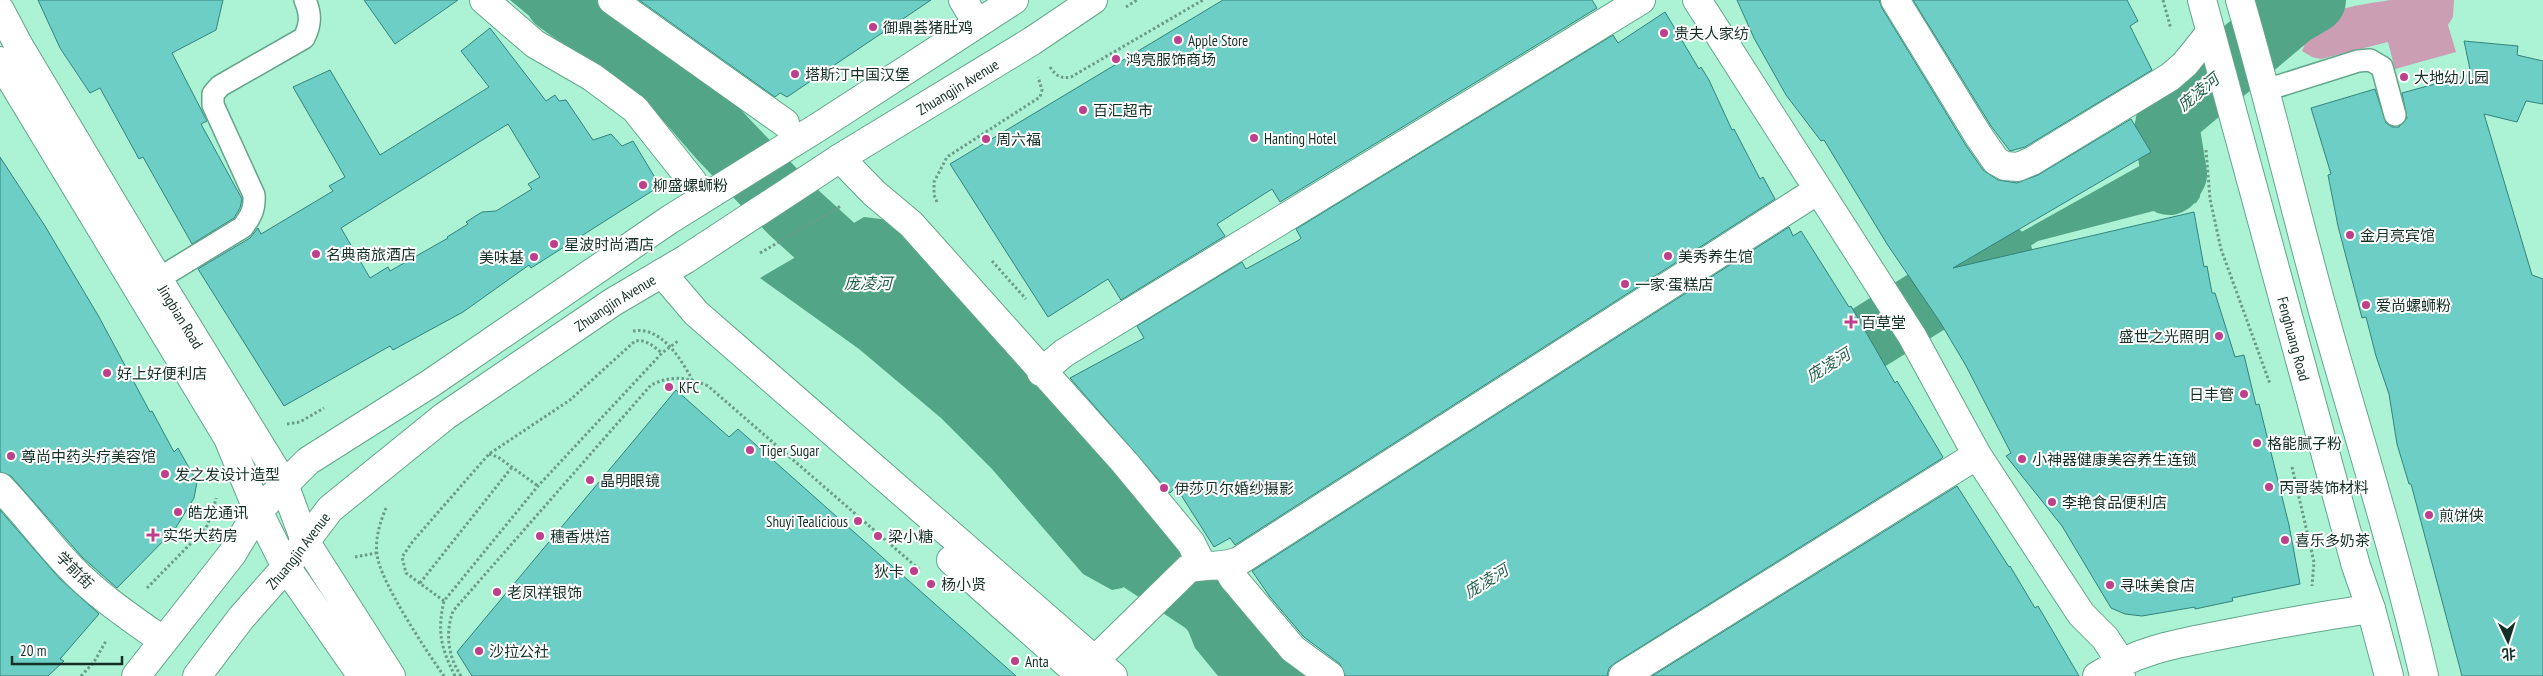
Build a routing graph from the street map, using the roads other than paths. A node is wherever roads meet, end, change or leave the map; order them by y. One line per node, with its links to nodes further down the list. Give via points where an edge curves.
1 (305, 0): 23 (lane, via 310,15 304,38 220,86 212,94 213,105 254,195 250,217 243,227)
2 (484, 0): 20 (street, via 535,44 592,77 635,109)
3 (612, 0): 18 (street)
4 (963, 0): 13 (street)
5 (1014, 0): 13 (street)
6 (1093, 0): 19 (street, Zhuangjin Avenue)
7 (1641, 0): 24 (street, via 1064,353)
8 (1697, 0): 21 (street)
9 (1895, 0): 14 (street, via 1978,135 1996,161 2005,166 2018,167 2032,161 2170,77)
10 (2202, 0): 14 (street, Fenghuang Road)
11 (2241, 3): 16 (street)
12 (0, 10): 23 (street, Jingbian Road, via 18,46)
13 (978, 23): 20 (street, via 820,126)
14 (2213, 44): 32 (street, Fenghuang Road, via 2356,566)
15 (0, 61): 28 (street, Jingbian Road, via 228,438)
16 (2264, 81): 17 (lane, via 2370,60 2382,67); 44 (street, via 2328,328 2397,564)
17 (2395, 115)
18 (785, 123)
19 (840, 158): 22 (street, Zhuangjin Avenue); 24 (street, via 911,224)
20 (701, 189): 26 (street, via 669,220 415,394 308,461)
21 (1818, 190): 25 (street, via 1912,336); 30 (street, via 1239,561)
22 (655, 277): 29 (street, Zhuangjin Avenue, via 445,416 330,509); 35 (street); 35 (street, via 680,339)
23 (158, 279): 26 (street, Jingbian Road)
24 (1041, 372): 30 (street, via 1137,477 1192,543)
25 (1977, 455): 34 (street, via 2081,614 2106,638); 41 (street)
26 (284, 484): 28 (street); 29 (street, Jingbian Road)
27 (0, 487): 33 (street, 学前街, via 72,570)
28 (258, 511): 31 (street, Jingbian Road); 33 (street, via 232,554)
29 (305, 541): 31 (street, Zhuangjin Avenue); 40 (street, Jingbian Road)
30 (1205, 567): 35 (street, via 1149,606); 36 (street, via 1233,578 1293,649)
31 (286, 568): 38 (street, Zhuangjin Avenue, via 241,618); 39 (street, Jingbian Road)
32 (2371, 609): 34 (street, via 2310,617 2150,649); 43 (street, Fenghuang Road)
33 (162, 640): 37 (street)
34 (2120, 669): 42 (street)
35 (1096, 671)
36 (1324, 672)
37 (136, 676)
38 (198, 676)
39 (362, 676)
40 (391, 676)
41 (1623, 676)
42 (2097, 676)
43 (2389, 676)
44 (2424, 676)

